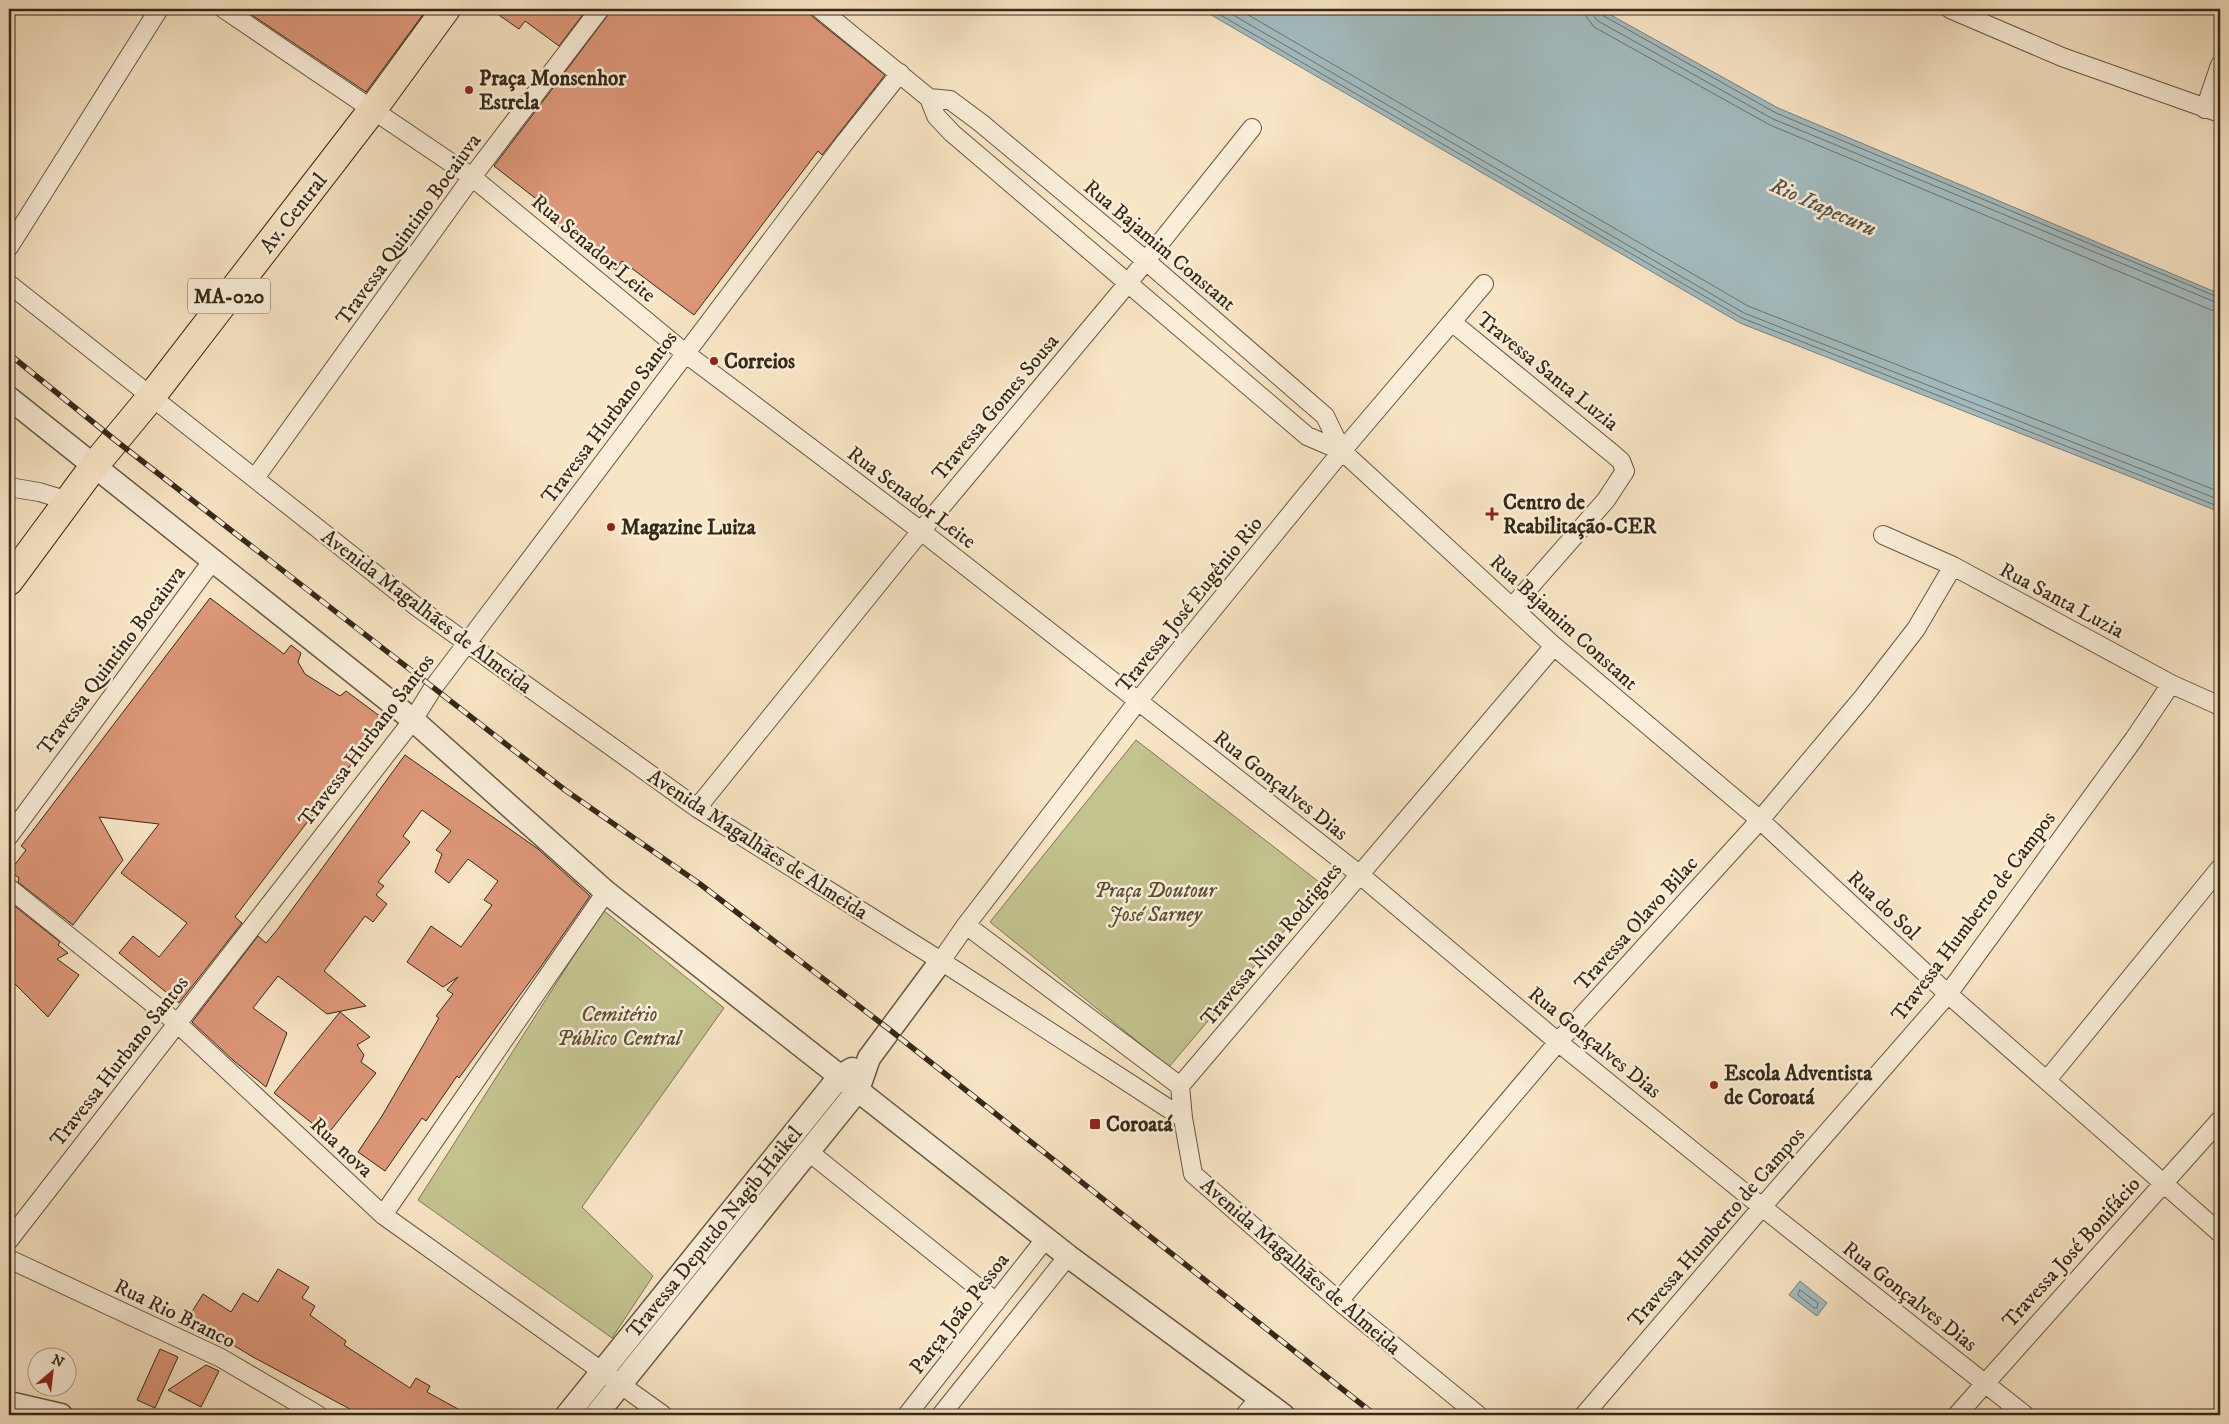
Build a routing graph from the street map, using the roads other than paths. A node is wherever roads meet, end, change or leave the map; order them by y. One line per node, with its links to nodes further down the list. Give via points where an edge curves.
1 (159, 9): 14 (street)
2 (224, 9): 10 (street, Rua Senador Leite)
3 (446, 9): 10 (main road, Av. Central / MA-020)
4 (600, 9): 13 (street, Travessa Quintino Bocaiuva)
5 (820, 9): 8 (street, Rua Bajamim Constant)
6 (1950, 9): 11 (street, via 2062,57)
7 (2220, 65): 11 (street)
8 (900, 74): 9 (street, Rua Bajamim Constant); 20 (street, Travessa Hurbano Santos)
9 (928, 98): 15 (street, Rua Bajamim Constant, via 950,100 965,111); 16 (street, Rua Bajamim Constant, via 936,116 952,134)
10 (373, 109): 13 (street, Rua Senador Leite); 21 (main road, Av. Central / MA-020)
11 (2213, 111)
12 (1252, 128): 15 (street, Travessa Gomes Sousa)
13 (472, 177): 20 (street, Rua Senador Leite); 25 (street, Travessa Quintino Bocaiuva)
14 (9, 247)
15 (1145, 260): 16 (street, Travessa Gomes Sousa); 23 (street, Rua Bajamim Constant, via 1325,416)
16 (1128, 283): 23 (street, Rua Bajamim Constant, via 1307,436); 28 (street, Travessa Gomes Sousa)
17 (9, 284): 21 (street, Avenida Magalhães de Almeida)
18 (1484, 284): 19 (street, Travessa José Eugênio Rio)
19 (1454, 323): 23 (street, Travessa José Eugênio Rio); 33 (street, Travessa Santa Luzia, via 1613,454 1626,471 1606,500)
20 (685, 353): 28 (street, Rua Senador Leite); 34 (street, Travessa Hurbano Santos)
21 (151, 397): 24 (main road, Av. Central / MA-020); 25 (street, Avenida Magalhães de Almeida)
22 (9, 398): 24 (street)
23 (1342, 451): 33 (street, Rua Bajamim Constant); 37 (street, Travessa José Eugênio Rio)
24 (94, 466): 27 (main road, Av. Central / MA-020); 30 (street)
25 (255, 478): 34 (street, Avenida Magalhães de Almeida)
26 (9, 487): 27 (street)
27 (69, 501): 32 (main road, Av. Central / MA-020)
28 (921, 530): 37 (street, Rua Senador Leite); 40 (street, Travessa Gomes Sousa)
29 (1883, 535): 31 (street, Rua Santa Luzia)
30 (213, 560): 39 (street); 42 (street, Travessa Quintino Bocaiuva)
31 (1952, 566): 36 (street, Rua Santa Luzia); 41 (street, Travessa Olavo Bilac, via 1898,654)
32 (9, 581)
33 (1512, 607): 35 (street, Rua Bajamim Constant)
34 (467, 643): 39 (street, Travessa Hurbano Santos, via 432,688); 40 (street, Avenida Magalhães de Almeida)
35 (1554, 646): 41 (street, Rua Bajamim Constant); 44 (street, Travessa Nina Rodrigues)
36 (2171, 684): 38 (street, Rua Santa Luzia); 49 (street, Travessa Humberto de Campos)
37 (1138, 701): 44 (street, Rua Gonçalves Dias); 47 (street, Travessa José Eugênio Rio)
38 (2220, 706)
39 (413, 720): 46 (street); 50 (street, Travessa Hurbano Santos)
40 (697, 808): 48 (street, Avenida Magalhães de Almeida)
41 (1760, 820): 49 (street, Rua do Sol); 51 (street, Travessa Olavo Bilac)
42 (9, 836)
43 (2220, 868): 54 (street)
44 (1359, 874): 51 (street, Rua Gonçalves Dias); 55 (street, Travessa Nina Rodrigues)
45 (9, 888): 50 (street, Rua nova)
46 (606, 892): 53 (street); 62 (street)
47 (966, 925): 48 (street, Travessa José Eugênio Rio); 55 (street)
48 (941, 961): 52 (street, Travessa Deputdo Nagib Haikel); 57 (street, Avenida Magalhães de Almeida)
49 (1948, 994): 54 (street, Rua do Sol); 61 (street, Travessa Humberto de Campos)
50 (177, 1023): 62 (street, Rua nova); 65 (street, Travessa Hurbano Santos)
51 (1558, 1042): 61 (street, Rua Gonçalves Dias); 68 (street, Travessa Olavo Bilac)
52 (869, 1058): 53 (street, Travessa Deputdo Nagib Haikel); 56 (street, Travessa Deputdo Nagib Haikel)
53 (840, 1076): 56 (street); 70 (street, Travessa Deputdo Nagib Haikel)
54 (2047, 1080): 60 (street, Rua do Sol)
55 (1180, 1086): 57 (street)
56 (858, 1090): 59 (street, Travessa Deputdo Nagib Haikel); 64 (street)
57 (1184, 1118): 68 (street, Avenida Magalhães de Almeida, via 1193,1174)
58 (2220, 1120): 60 (street, Travessa José Bonifácio)
59 (809, 1152): 69 (street); 72 (street, Travessa Deputdo Nagib Haikel)
60 (2163, 1183): 63 (street, Rua do Sol); 71 (street, Travessa José Bonifácio)
61 (1762, 1207): 71 (street, Rua Gonçalves Dias); 85 (street, Travessa Humberto de Campos)
62 (383, 1216): 70 (street, Rua nova)
63 (2220, 1233)
64 (1046, 1238): 66 (street); 69 (street, Parça João Pessoa)
65 (9, 1240)
66 (1068, 1256): 73 (street); 81 (street)
67 (9, 1259): 76 (street, Rua Rio Branco, via 222,1358)
68 (1339, 1301): 84 (street, Avenida Magalhães de Almeida)
69 (996, 1302): 80 (street, Parça João Pessoa)
70 (603, 1371): 72 (street, Rua nova); 77 (street, Travessa Deputdo Nagib Haikel)
71 (1985, 1384): 86 (street, Travessa José Bonifácio); 87 (street, Rua Gonçalves Dias)
72 (622, 1385): 78 (street, Travessa Deputdo Nagib Haikel); 79 (street, Rua nova)
73 (1260, 1397): 82 (street); 83 (street)
74 (9, 1403): 75 (street)
75 (61, 1415)
76 (318, 1415)
77 (567, 1415)
78 (596, 1415)
79 (664, 1415)
80 (907, 1415)
81 (941, 1415)
82 (1245, 1415)
83 (1283, 1415)
84 (1478, 1415)
85 (1584, 1415)
86 (1957, 1415)
87 (2025, 1415)

